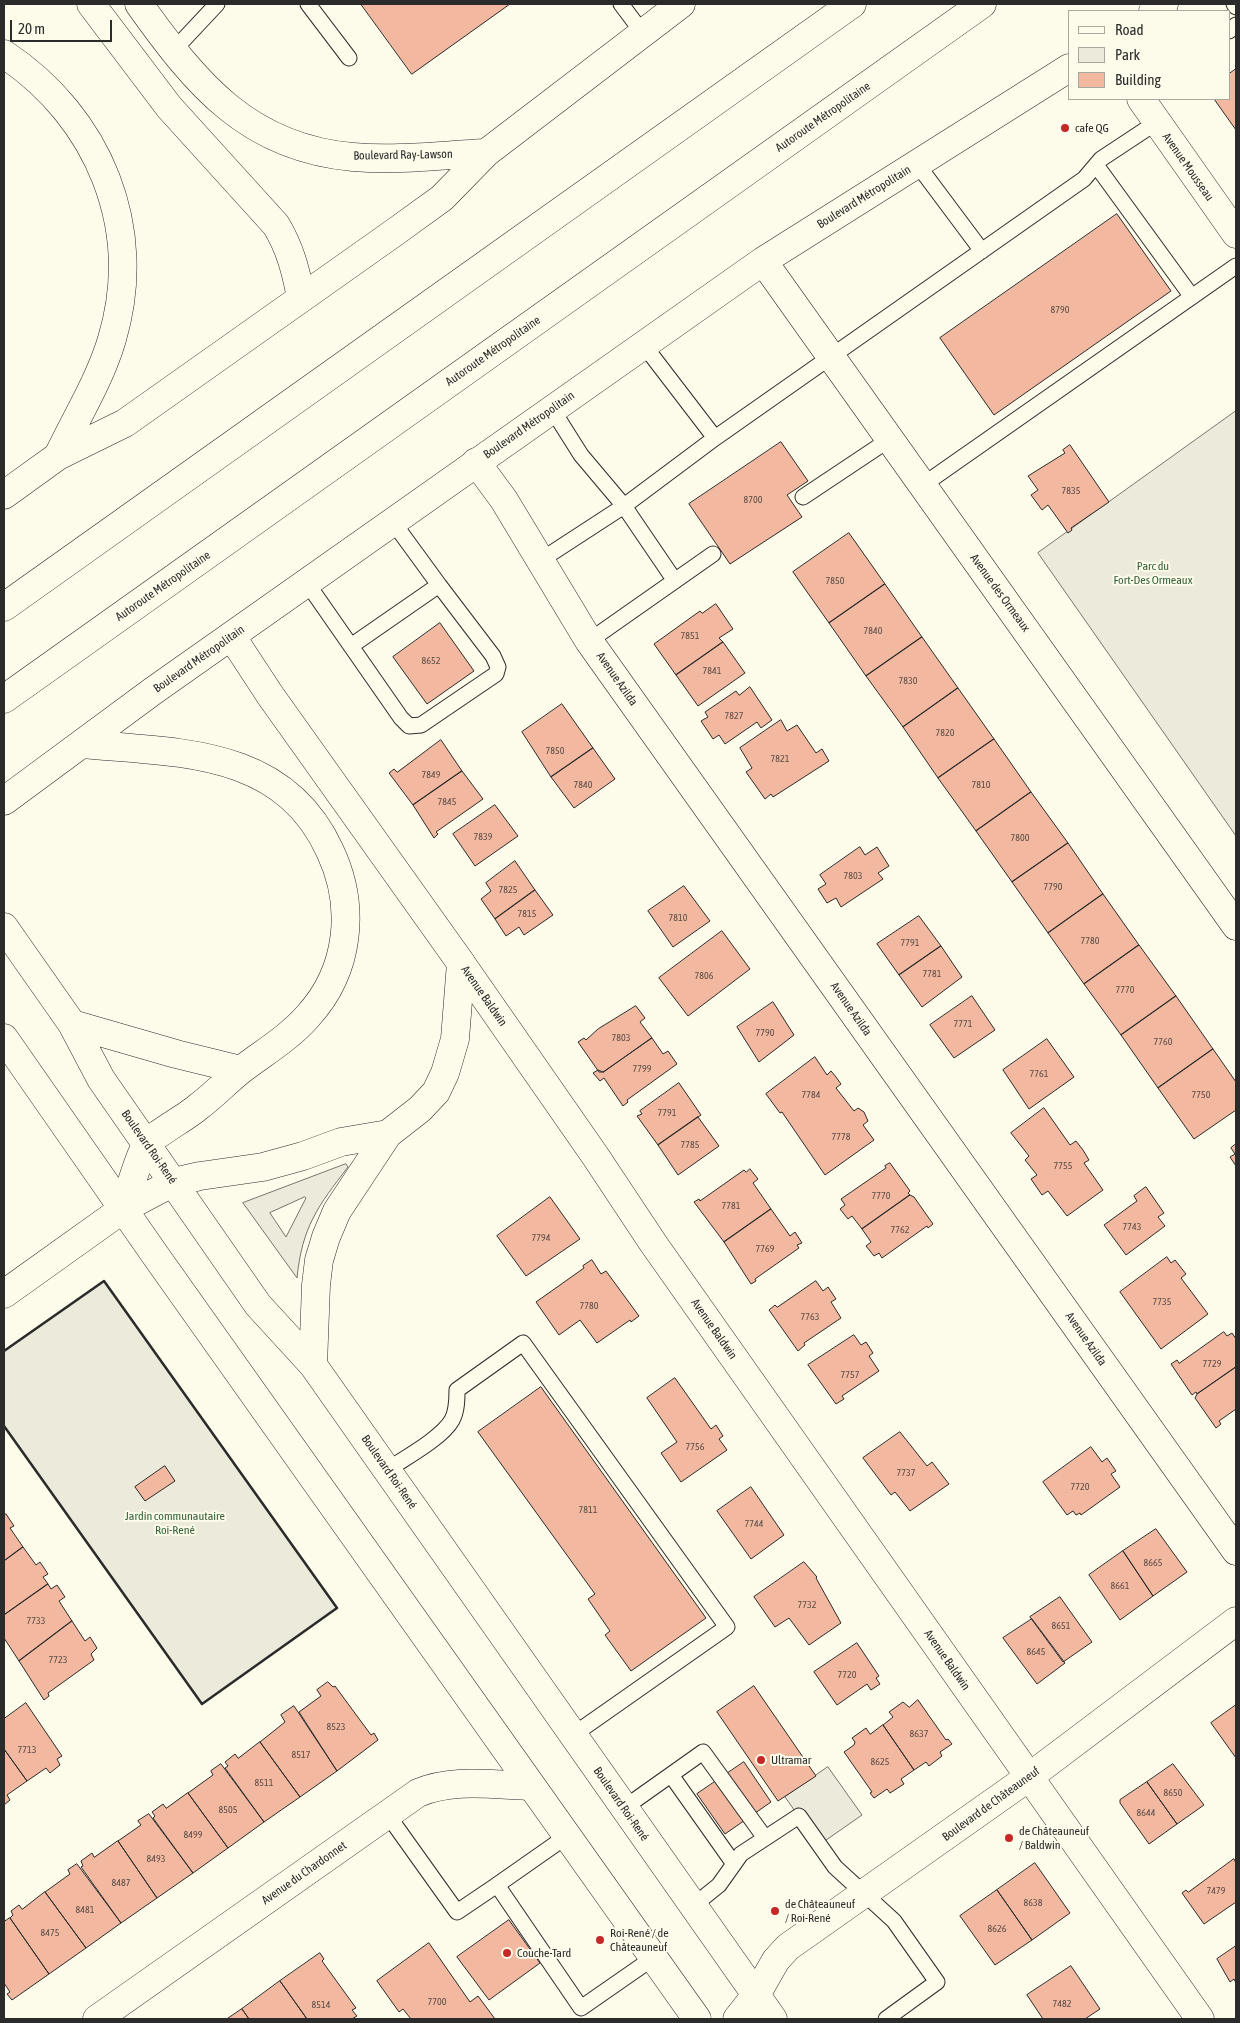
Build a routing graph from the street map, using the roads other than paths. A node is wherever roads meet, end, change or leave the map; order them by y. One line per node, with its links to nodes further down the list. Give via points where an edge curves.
1 (92, 4): 26 (main road, via 169,107 276,225 295,264)
2 (139, 4): 12 (main road, Boulevard Ray-Lawson)
3 (217, 4): 12 (lane)
4 (308, 4): 14 (lane)
5 (621, 4): 11 (lane)
6 (682, 4): 11 (main road)
7 (852, 4): 44 (main road)
8 (982, 4): 48 (main road, Autoroute Métropolitaine)
9 (1234, 4): 10 (lane)
10 (1236, 7)
11 (642, 32): 18 (main road)
12 (174, 51): 18 (main road, Boulevard Ray-Lawson, via 224,106 271,135 299,145 353,157)
13 (4, 54): 32 (main road, via 44,84 79,125 108,179 121,239 121,292 112,340)
14 (349, 58)
15 (1068, 69): 19 (main road, Boulevard Métropolitain)
16 (1142, 100): 17 (main road, Avenue Mousseau)
17 (1157, 122): 20 (lane); 21 (main road, Avenue Mousseau)
18 (486, 153): 26 (main road, via 442,198)
19 (917, 164): 22 (lane); 23 (main road, Boulevard Métropolitain)
20 (1096, 165): 22 (lane, via 1084,180); 25 (lane)
21 (1234, 226)
22 (982, 252): 28 (lane)
23 (763, 261): 27 (main road, Boulevard Métropolitain); 28 (main road, Avenue des Ormeaux)
24 (1236, 266): 25 (lane)
25 (1192, 297): 34 (lane)
26 (301, 298): 32 (main road, via 125,423)
27 (643, 344): 29 (main road, Boulevard Métropolitain); 30 (lane)
28 (831, 356): 30 (lane); 31 (main road, Avenue des Ormeaux)
29 (552, 409): 33 (main road, Boulevard Métropolitain); 37 (lane, via 581,455)
30 (715, 438): 37 (lane)
31 (890, 439): 34 (main road, Avenue des Ormeaux); 36 (lane)
32 (58, 456): 35 (main road)
33 (476, 462): 38 (main road, Boulevard Métropolitain); 40 (main road, Avenue Azilda)
34 (924, 486): 51 (main road, Avenue des Ormeaux)
35 (4, 495)
36 (803, 497)
37 (624, 506): 40 (lane); 41 (lane)
38 (393, 522): 42 (main road, Boulevard Métropolitain); 43 (lane)
39 (713, 554): 41 (lane)
40 (541, 560): 46 (main road, Avenue Azilda)
41 (675, 581): 46 (lane)
42 (307, 583): 45 (main road, Boulevard Métropolitain); 47 (lane)
43 (439, 585): 47 (lane); 47 (lane, via 493,656 498,667 496,674 421,725 409,726)
44 (4, 607)
45 (232, 637): 49 (main road, Boulevard Métropolitain); 53 (main road, Avenue Baldwin)
46 (589, 641): 64 (main road, Avenue Azilda)
47 (351, 646)
48 (4, 699)
49 (82, 744): 50 (main road, Boulevard Métropolitain); 56 (main road, via 191,754 244,768 270,781 290,798 326,843 337,866 346,911 344,946 337,972 322,1000 307,1018)
50 (4, 801)
51 (1236, 926)
52 (4, 927): 54 (main road, Boulevard Roi-René)
53 (461, 963): 57 (main road, via 455,1039 445,1073 436,1092); 68 (main road, Avenue Baldwin, via 653,1243)
54 (72, 1024): 56 (main road); 58 (main road, Boulevard Roi-René, via 101,1079)
55 (4, 1038): 60 (main road)
56 (241, 1070): 58 (main road, via 198,1108)
57 (388, 1134): 59 (main road, via 341,1142 263,1167); 62 (main road, via 337,1211 318,1260)
58 (147, 1144): 59 (main road, Boulevard Roi-René); 60 (main road)
59 (174, 1182): 60 (main road); 62 (main road, Boulevard Roi-René, via 258,1304)
60 (123, 1209): 61 (main road); 69 (main road)
61 (4, 1294)
62 (313, 1365): 63 (main road, Boulevard Roi-René)
63 (387, 1470): 66 (main road, Boulevard Roi-René); 66 (lane, via 432,1439 452,1420 457,1390 523,1344 726,1627)
64 (1236, 1550)
65 (1236, 1620): 68 (main road, Boulevard de Châteauneuf)
66 (573, 1735): 70 (main road, Boulevard Roi-René)
67 (671, 1775): 70 (lane); 73 (lane, via 703,1752); 74 (lane)
68 (1029, 1777): 76 (main road, Boulevard de Châteauneuf); 86 (main road, Avenue Baldwin)
69 (531, 1786): 71 (main road, Avenue du Chardonnet, via 443,1785 418,1793); 72 (main road)
70 (624, 1808): 77 (main road, Boulevard Roi-René)
71 (387, 1814): 75 (lane, via 457,1912); 81 (main road, Avenue du Chardonnet)
72 (567, 1836): 75 (lane); 78 (main road)
73 (765, 1838): 74 (lane, via 741,1854); 76 (lane, via 799,1816 835,1867)
74 (734, 1864): 77 (lane, via 719,1886)
75 (497, 1885): 80 (lane)
76 (864, 1894): 79 (main road, Boulevard de Châteauneuf, via 788,1947 776,1960); 85 (lane, via 894,1921 937,1982)
77 (693, 1906): 79 (main road, Boulevard Roi-René)
78 (653, 1958): 80 (lane); 82 (main road)
79 (752, 2007): 83 (main road, Boulevard de Châteauneuf); 84 (main road, Boulevard Roi-René)
80 (577, 2013)
81 (97, 2019)
82 (696, 2019)
83 (737, 2019)
84 (772, 2019)
85 (886, 2019)
86 (1200, 2019)

